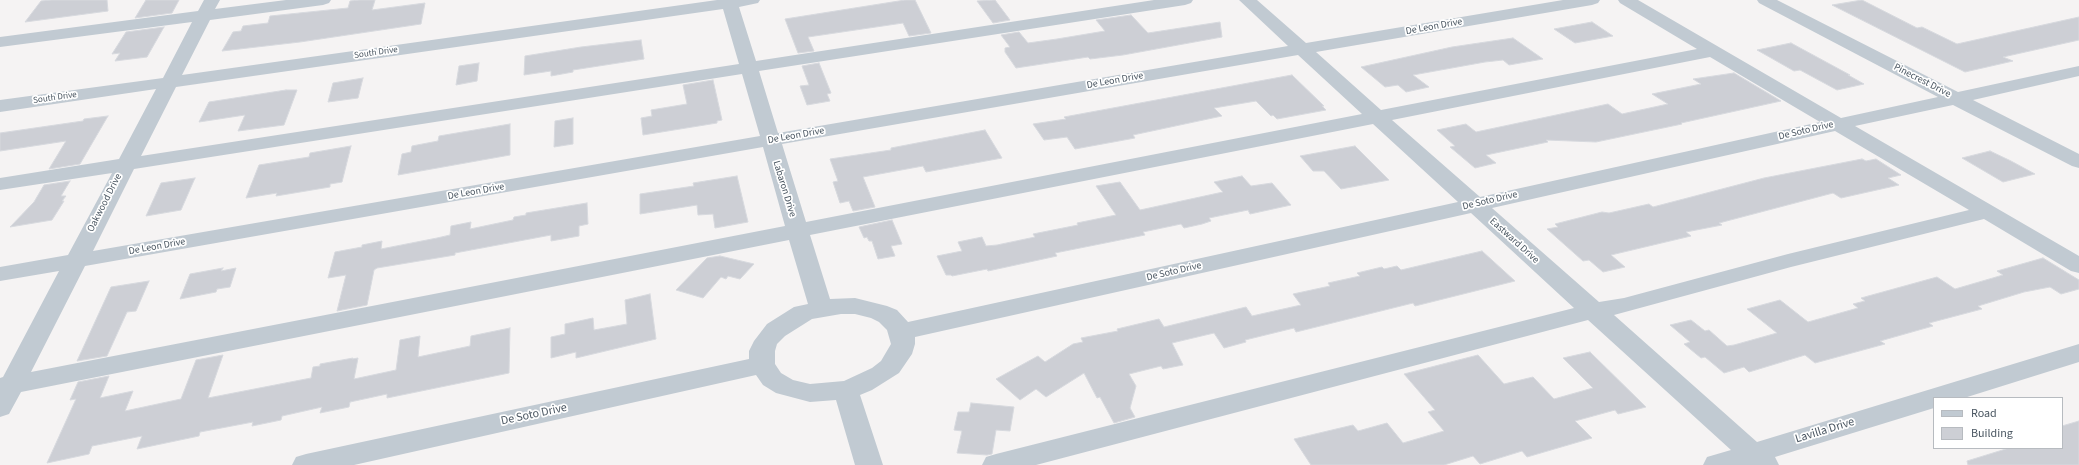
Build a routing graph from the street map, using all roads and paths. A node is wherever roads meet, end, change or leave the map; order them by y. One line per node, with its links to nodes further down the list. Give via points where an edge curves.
1 (212, 0): 10 (street, Oakwood Drive)
2 (323, 0): 10 (street)
3 (752, 0): 9 (street, South Drive)
4 (1185, 0): 14 (street)
5 (1247, 0): 12 (street, Eastward Drive)
6 (1592, 0): 12 (street, De Leon Drive)
7 (1626, 0): 13 (street)
8 (1765, 0): 17 (street, Pinecrest Drive)
9 (729, 2): 14 (street, Labaron Drive); 16 (street, South Drive)
10 (203, 16): 11 (street); 16 (street, Oakwood Drive)
11 (0, 42)
12 (1302, 49): 19 (street, Eastward Drive); 21 (street, De Leon Drive)
13 (1713, 51): 19 (street); 20 (street)
14 (748, 68): 21 (street, Labaron Drive); 23 (street)
15 (2077, 73): 17 (street, De Soto Drive)
16 (170, 81): 18 (street, South Drive); 23 (street, Oakwood Drive)
17 (1955, 98): 20 (street, De Soto Drive); 22 (street, Pinecrest Drive)
18 (0, 106)
19 (1376, 117): 25 (street, Eastward Drive); 27 (street)
20 (1838, 124): 25 (street, De Soto Drive); 26 (street)
21 (769, 140): 27 (street, Labaron Drive); 28 (street, De Leon Drive)
22 (2079, 162)
23 (125, 164): 24 (street); 28 (street, Oakwood Drive)
24 (0, 184)
25 (1474, 205): 32 (street, Eastward Drive); 33 (street, De Soto Drive)
26 (1988, 212): 29 (street); 32 (street, via 1788,261 1624,306)
27 (797, 231): 31 (street, Labaron Drive); 37 (street)
28 (75, 262): 30 (street, De Leon Drive); 37 (street, Oakwood Drive)
29 (2079, 266)
30 (0, 274)
31 (821, 308): 33 (street, via 868,308 888,316); 35 (street, via 788,321 776,330 762,350)
32 (1592, 311): 40 (street, Eastward Drive); 43 (street)
33 (901, 332): 36 (street, via 903,344 890,367 863,384)
34 (2079, 353): 38 (street, Lavilla Drive)
35 (762, 365): 36 (street, via 772,379 785,387 810,392); 41 (street, De Soto Drive)
36 (846, 390): 42 (street)
37 (4, 393)
38 (1937, 397)
39 (1933, 398): 40 (street, Lavilla Drive)
40 (1759, 459): 44 (street, Lavilla Drive)
41 (306, 465)
42 (869, 465)
43 (996, 465)
44 (1717, 465)

